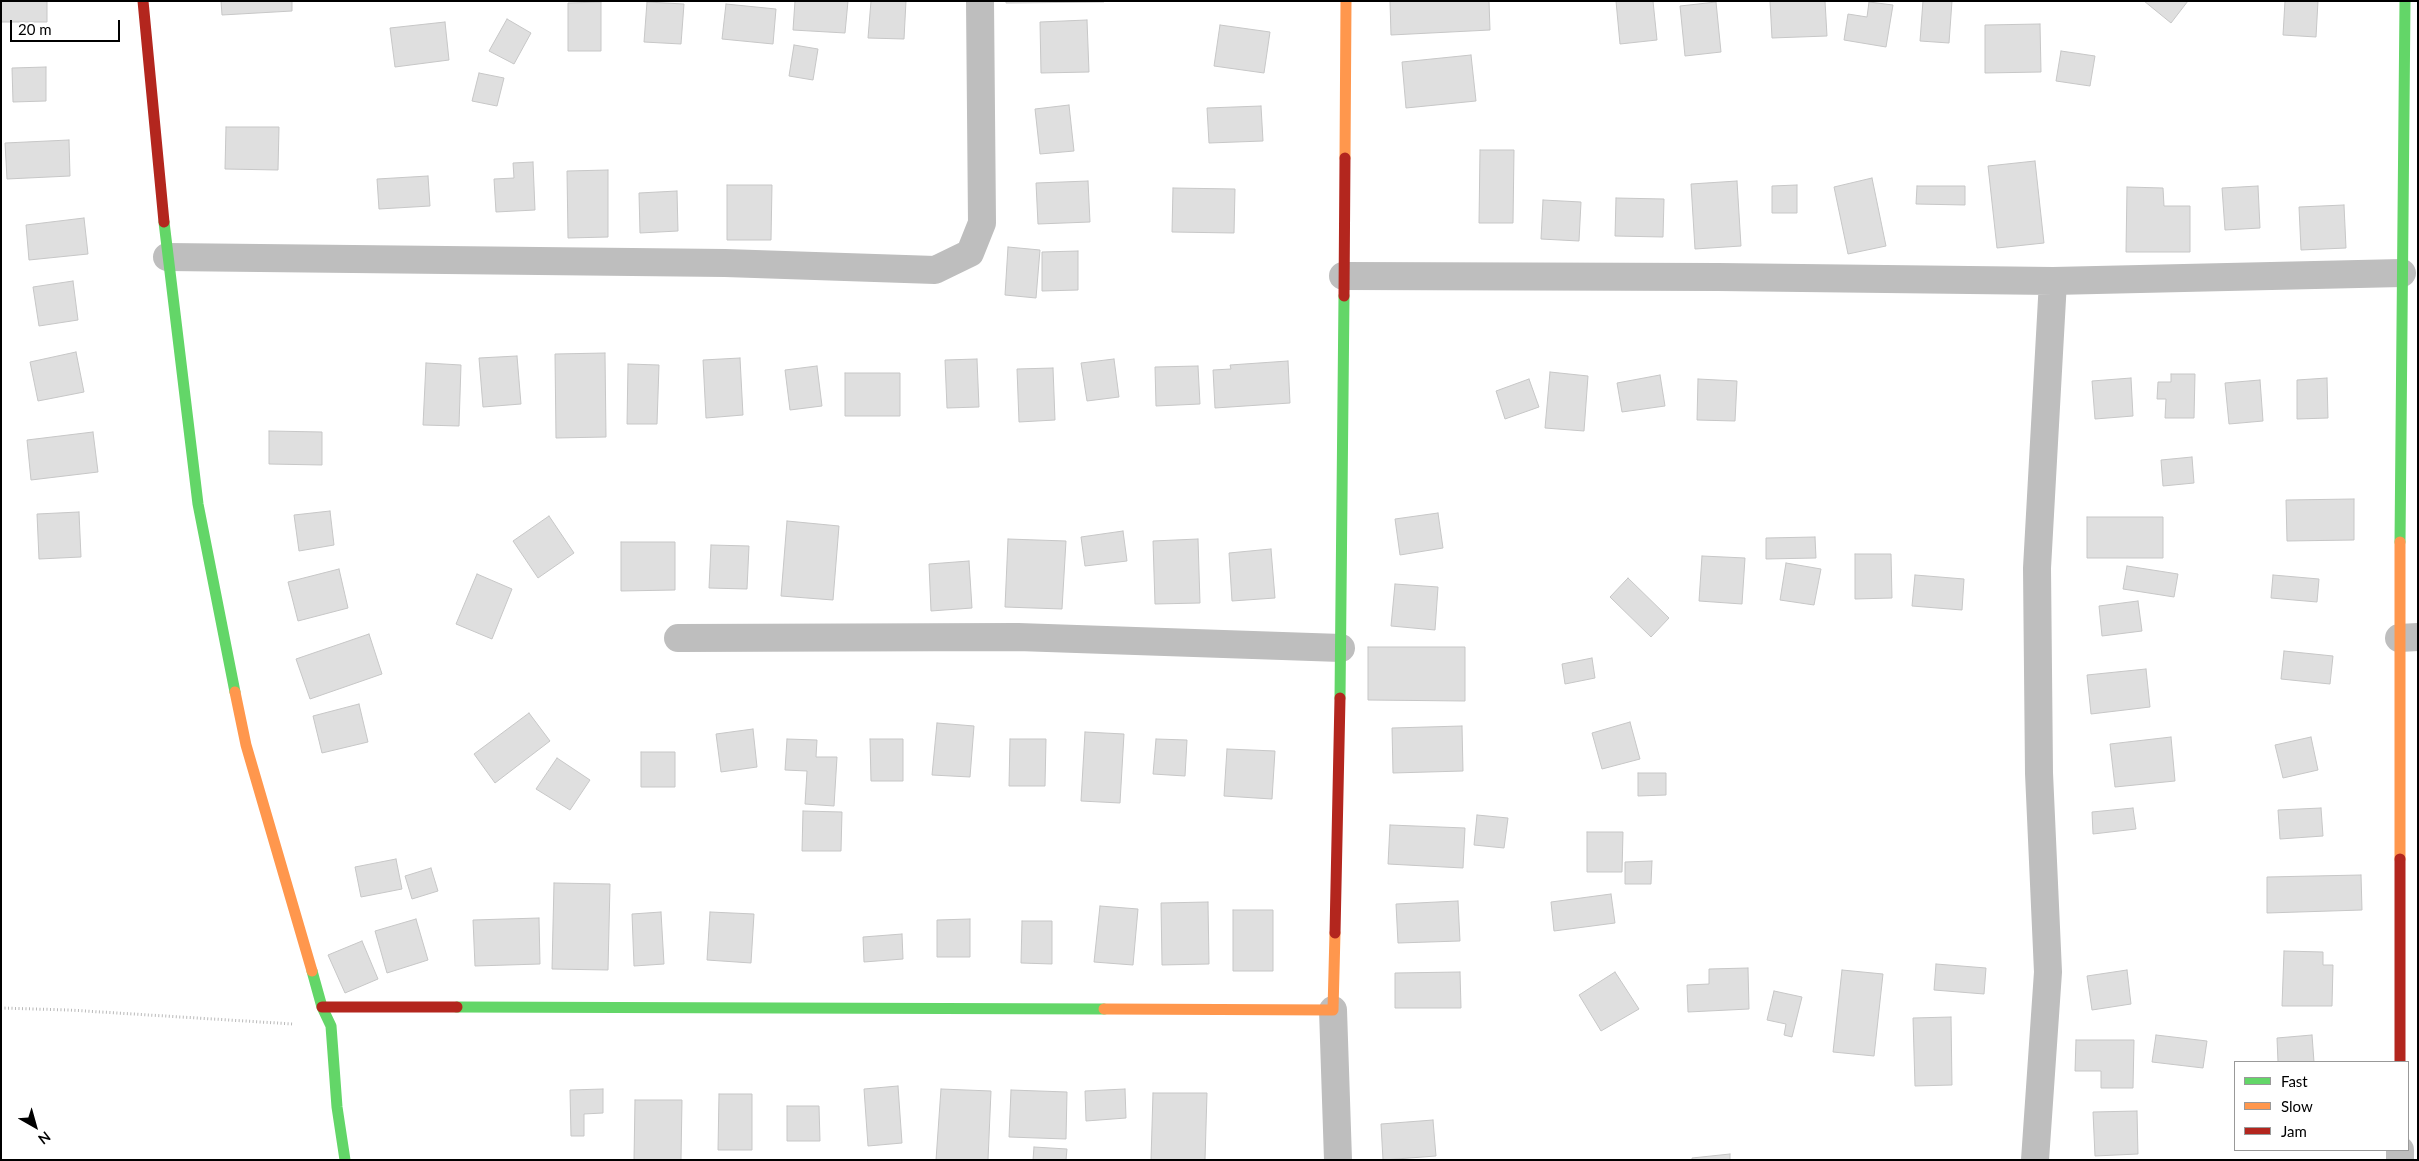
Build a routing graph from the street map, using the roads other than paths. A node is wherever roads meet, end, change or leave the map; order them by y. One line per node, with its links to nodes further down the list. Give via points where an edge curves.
1 (143, 1): 5 (street)
2 (980, 1): 5 (street, via 982,224 970,253 935,270 725,263)
3 (1346, 1): 7 (street)
4 (2405, 1): 6 (street)
5 (168, 257): 12 (street, via 198,504 246,745)
6 (2402, 273): 8 (street); 10 (street)
7 (1343, 276): 8 (street, via 1718,276); 11 (street)
8 (2053, 281): 17 (street, via 2037,568 2039,773 2048,972)
9 (678, 638): 11 (street, via 1018,638)
10 (2409, 638): 14 (street)
11 (1341, 648): 13 (street)
12 (322, 1007): 13 (street); 15 (street, via 331,1026)
13 (1333, 1010): 16 (street)
14 (2400, 1061)
15 (344, 1160)
16 (1338, 1160)
17 (2035, 1160)

